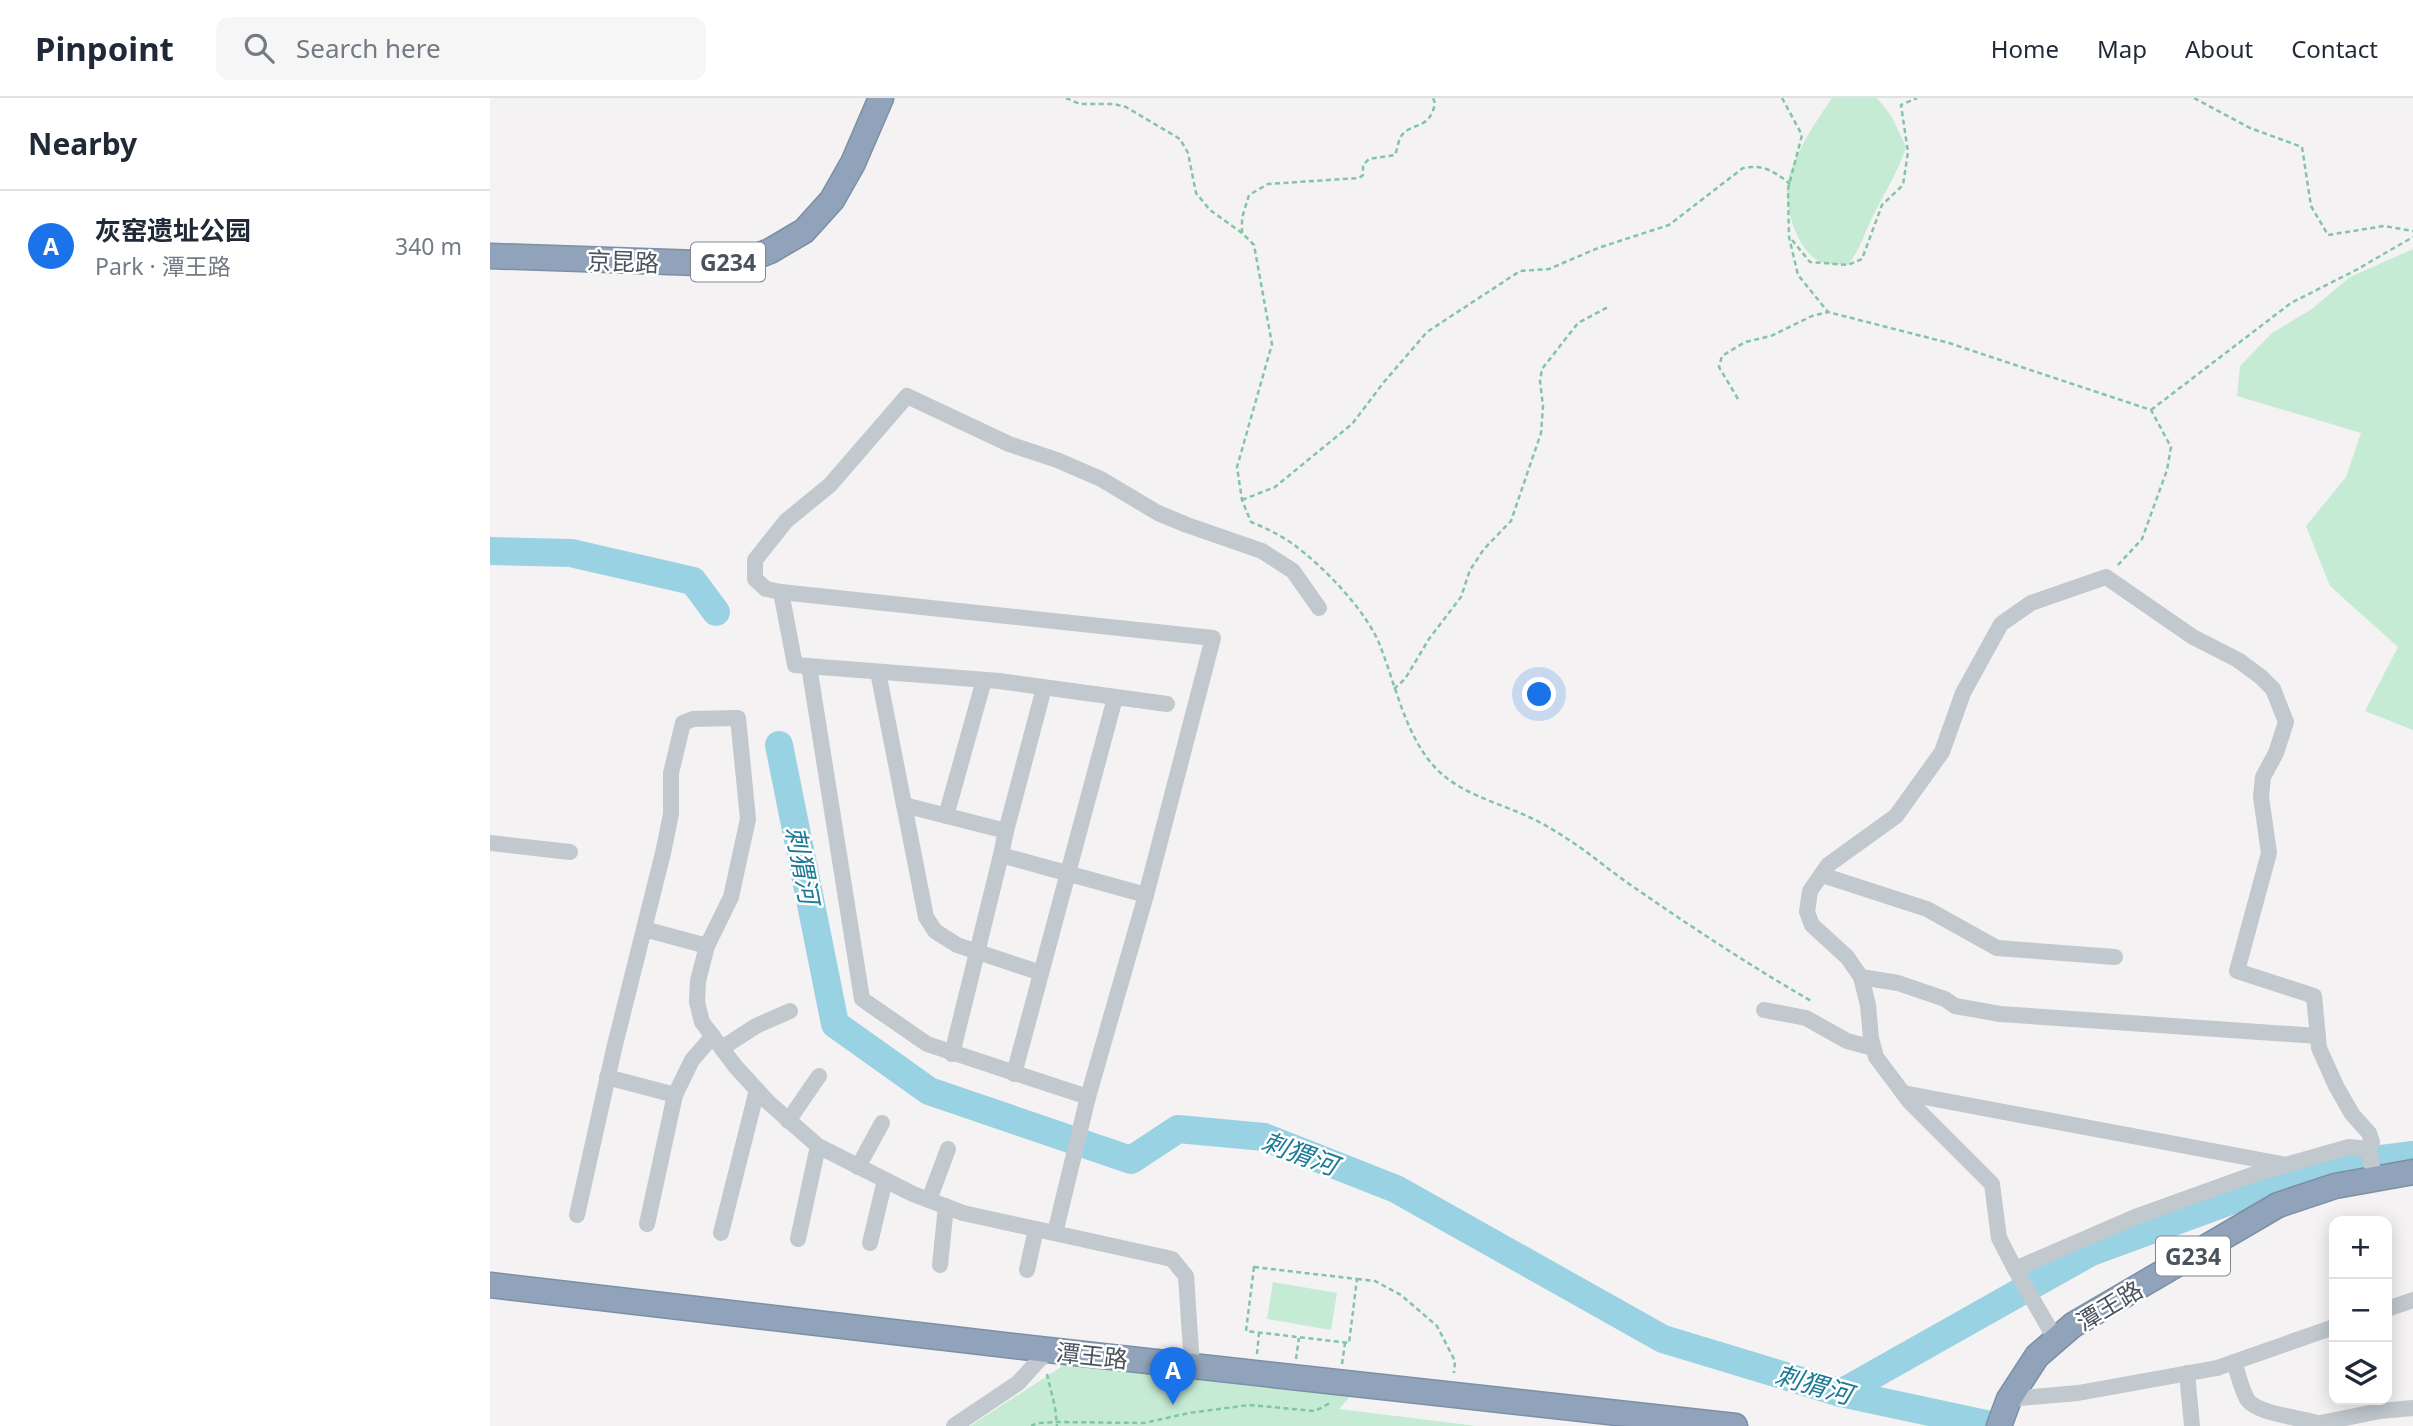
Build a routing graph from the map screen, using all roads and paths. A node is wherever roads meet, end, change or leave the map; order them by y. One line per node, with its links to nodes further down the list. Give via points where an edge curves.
1 (881, 98): 12 (highway, 京昆路 / G234, via 832,200 804,232 770,251 750,259 699,263)
2 (1066, 98): 9 (path, via 1080,104 1126,107 1180,139 1188,153 1196,193 1210,210)
3 (1433, 98): 9 (path, via 1434,112 1426,122 1400,139 1395,155 1369,159 1359,178 1268,184 1249,195)
4 (1782, 98): 7 (path, via 1802,135)
5 (1917, 98): 10 (path, via 1901,105 1908,152 1903,184 1882,205 1862,259 1848,265 1810,262)
6 (2194, 98): 8 (path, via 2250,128 2302,147 2311,206 2328,234 2384,226)
7 (1790, 184): 10 (path); 17 (path, via 1772,169 1743,168 1669,225 1549,268 1520,271 1427,332 1352,424 1275,487)
8 (2413, 231)
9 (1242, 233): 17 (path, via 1254,245 1272,344 1237,467)
10 (1789, 237): 14 (path, via 1798,275)
11 (2413, 237): 16 (path, via 2291,303)
12 (490, 256)
13 (1610, 306): 25 (path, via 1577,323 1542,369 1541,433 1511,521 1484,549 1470,570 1461,597)
14 (1828, 312): 15 (path, via 1745,342 1722,356 1719,367); 16 (path, via 1949,343)
15 (1738, 400)
16 (2151, 410): 18 (path, via 2171,447 2167,470 2142,539)
17 (1242, 500): 25 (path, via 1251,522 1294,545 1368,622)
18 (2106, 577): 35 (street, via 2031,603 2001,624 1963,693 1941,752 1904,805 1896,816 1828,865); 46 (street, via 2193,637 2238,660 2273,689 2286,722 2263,777 2261,797 2269,853 2237,971 2314,996)
19 (781, 592): 20 (street, via 766,589 755,579 755,560 786,521 830,485 907,397 1009,444 1101,479 1158,513 1262,551 1293,571); 21 (street, via 795,665); 36 (street, via 1213,638)
20 (1319, 608)
21 (809, 666): 22 (street); 49 (street, via 862,999 927,1044)
22 (878, 672): 23 (street); 28 (street)
23 (984, 680): 24 (street); 29 (street)
24 (1044, 688): 26 (street); 30 (street)
25 (1394, 689): 43 (path, via 1431,764 1449,781 1563,836 1772,979)
26 (1115, 698): 27 (street); 34 (street)
27 (1167, 704)
28 (904, 805): 29 (street); 39 (street, via 926,917 935,931)
29 (947, 816): 30 (street)
30 (1006, 831): 33 (street)
31 (490, 843): 32 (street)
32 (570, 852)
33 (1001, 855): 34 (street); 39 (street)
34 (1068, 874): 36 (street); 41 (street)
35 (1822, 875): 40 (street, via 1927,909 1997,948); 42 (street, via 1810,891 1807,912 1812,925)
36 (1146, 895): 56 (street)
37 (644, 929): 38 (street); 38 (street, via 671,814 671,773 683,723 738,718 748,818 731,897); 52 (street)
38 (707, 946): 47 (street, via 697,1002 702,1022)
39 (977, 952): 41 (street); 49 (street)
40 (2116, 957)
41 (1041, 973): 50 (street)
42 (1861, 976): 46 (street, via 1898,983 1955,1006 2000,1014); 48 (street)
43 (1817, 1004)
44 (1764, 1010): 48 (street, via 1806,1018 1847,1041)
45 (790, 1011): 47 (street)
46 (2318, 1036): 61 (street, via 2336,1086 2369,1133 2372,1142)
47 (718, 1042): 53 (street); 54 (street, via 692,1060)
48 (1873, 1048): 55 (street)
49 (952, 1054): 50 (street)
50 (1014, 1074): 56 (street)
51 (819, 1076): 57 (street)
52 (607, 1077): 54 (street); 69 (street)
53 (757, 1090): 57 (street); 72 (street)
54 (675, 1094): 70 (street)
55 (1903, 1094): 62 (street); 78 (street, via 1992,1184 1999,1238)
56 (1088, 1097): 73 (street)
57 (788, 1121): 59 (street)
58 (882, 1123): 63 (street)
59 (818, 1146): 63 (street); 74 (street)
60 (948, 1149): 67 (street)
61 (2368, 1149): 62 (street, via 2349,1147); 65 (street)
62 (2284, 1165): 78 (street, via 2135,1217)
63 (858, 1167): 66 (street)
64 (2413, 1172): 65 (highway, 潭王路 / G234)
65 (2374, 1178): 84 (highway, 潭王路 / G234, via 2278,1205)
66 (885, 1180): 67 (street); 75 (street)
67 (929, 1200): 68 (street)
68 (946, 1206): 71 (street); 76 (street)
69 (577, 1215)
70 (647, 1224)
71 (1036, 1229): 73 (street); 77 (street)
72 (721, 1233)
73 (1055, 1233): 87 (street, via 1172,1259 1186,1276)
74 (798, 1239)
75 (870, 1243)
76 (940, 1265)
77 (1027, 1270)
78 (2015, 1270): 84 (street)
79 (1357, 1279): 79 (path, via 1349,1343 1246,1331 1254,1267); 90 (path, via 1375,1281 1401,1295 1437,1326 1455,1361)
80 (490, 1285): 85 (highway, 潭王路)
81 (2413, 1300): 82 (street)
82 (2392, 1307)
83 (2329, 1329): 86 (street)
84 (2056, 1339): 91 (highway, 潭王路 / G234, via 2037,1356)
85 (1045, 1354): 87 (highway, 潭王路); 93 (path); 95 (street, via 1018,1383)
86 (2234, 1362): 88 (street); 94 (street, via 2248,1401 2260,1409)
87 (1192, 1366): 89 (highway, 潭王路)
88 (2187, 1373): 91 (street, via 2078,1393); 99 (street)
89 (1345, 1382): 90 (highway, 潭王路); 93 (path, via 1339,1397 1315,1411 1249,1405 1144,1423)
90 (1451, 1394): 97 (highway, 潭王路)
91 (2009, 1399): 98 (highway, 潭王路 / G234)
92 (2413, 1408): 94 (street)
93 (1057, 1424): 96 (path)
94 (2323, 1425)
95 (954, 1426)
96 (1031, 1426)
97 (1735, 1426)
98 (1999, 1426)
99 (2192, 1426)

